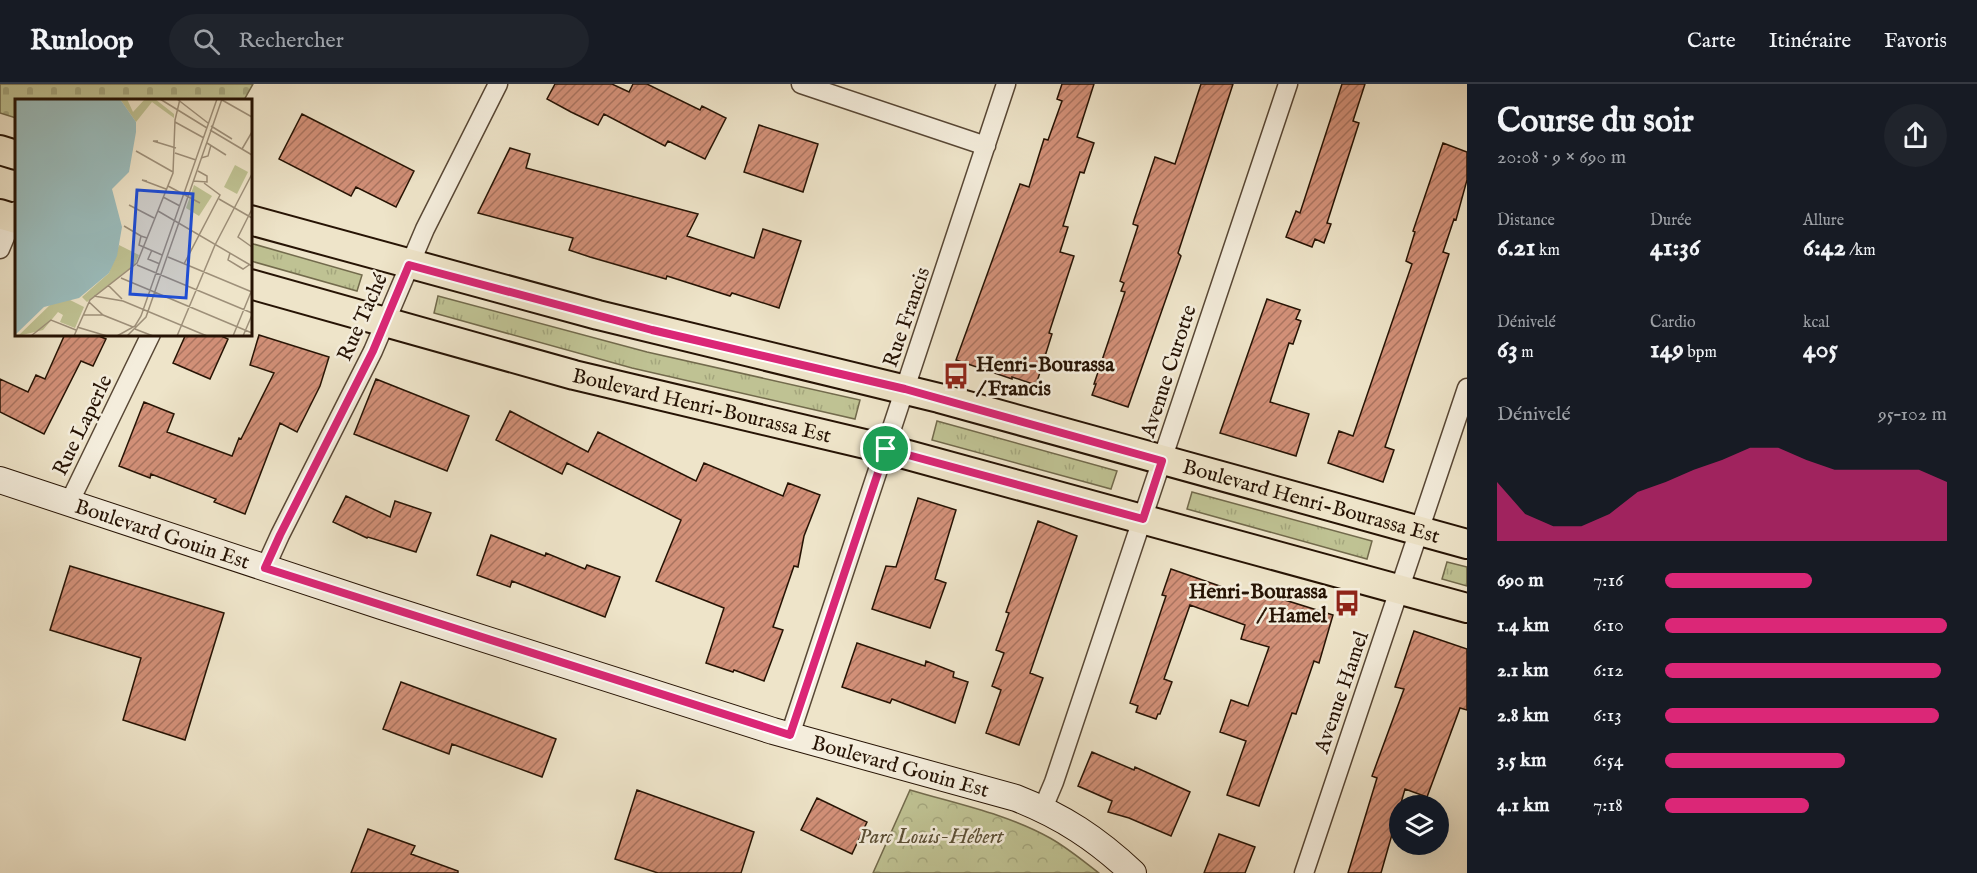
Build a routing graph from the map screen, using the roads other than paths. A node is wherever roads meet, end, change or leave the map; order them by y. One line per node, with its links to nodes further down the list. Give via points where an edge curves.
1 (498, 84): 11 (street, Rue Taché)
2 (801, 84): 5 (street)
3 (1006, 84): 5 (street, Rue Francis)
4 (1288, 84): 18 (street, Avenue Curotte)
5 (986, 146): 16 (street, Rue Francis)
6 (0, 150): 7 (main road)
7 (15, 155)
8 (12, 215): 10 (street)
9 (252, 221): 11 (main road, Boulevard Henri-Bourassa Est)
10 (0, 249)
11 (409, 265): 13 (street, Rue Taché); 16 (main road, Boulevard Henri-Bourassa Est, via 652,330)
12 (252, 285): 13 (main road, Boulevard Henri-Bourassa Est)
13 (386, 322): 17 (main road, Boulevard Henri-Bourassa Est, via 604,383); 24 (street, Rue Taché)
14 (150, 336): 20 (street, Rue Laperle)
15 (1467, 388): 22 (street, Avenue Hamel)
16 (905, 389): 17 (street, Rue Francis); 18 (main road, Boulevard Henri-Bourassa Est)
17 (886, 449): 21 (main road, Boulevard Henri-Bourassa Est); 27 (street, Rue Francis)
18 (1162, 461): 21 (street, Avenue Curotte); 22 (main road, Boulevard Henri-Bourassa Est)
19 (0, 480): 20 (street, Boulevard Gouin Est)
20 (69, 503): 24 (street, Boulevard Gouin Est)
21 (1143, 519): 25 (main road, Boulevard Henri-Bourassa Est); 28 (street, Avenue Curotte)
22 (1420, 531): 23 (main road, Boulevard Henri-Bourassa Est); 25 (street, Avenue Hamel)
23 (1467, 544)
24 (265, 568): 27 (street, Boulevard Gouin Est)
25 (1399, 590): 26 (main road, Boulevard Henri-Bourassa Est); 30 (street, Avenue Hamel)
26 (1467, 609)
27 (790, 735): 28 (street, Boulevard Gouin Est)
28 (1043, 808): 29 (street, Boulevard Gouin Est, via 1096,841)
29 (1133, 873)
30 (1304, 873)

